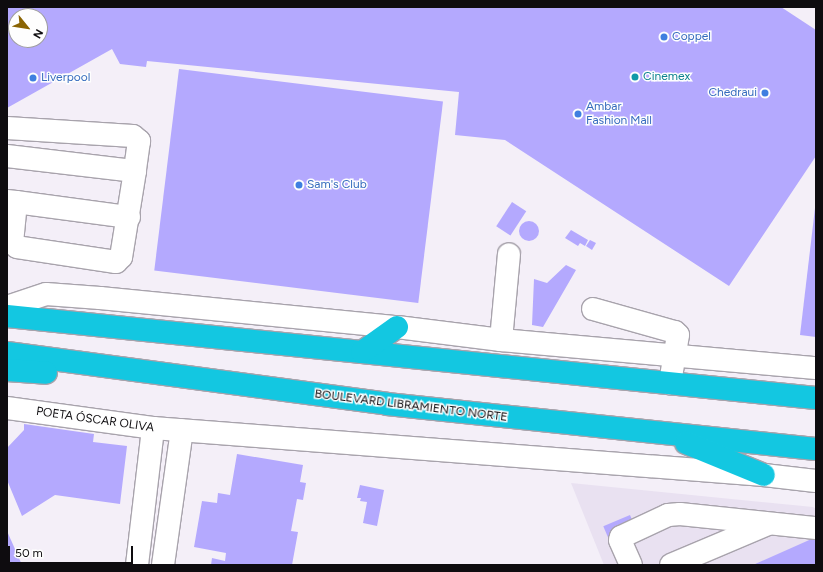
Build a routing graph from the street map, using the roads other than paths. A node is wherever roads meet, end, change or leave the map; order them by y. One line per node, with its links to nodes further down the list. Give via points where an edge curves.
1 (7, 128): 3 (street, via 133,136 139,141)
2 (7, 156): 3 (street)
3 (135, 171): 5 (street)
4 (11, 202): 5 (street); 5 (street, via 12,243 17,247 116,262 121,257)
5 (129, 217)
6 (509, 254): 11 (street)
7 (7, 307): 10 (street, via 46,294)
8 (593, 309): 14 (street, via 675,332 678,334)
9 (7, 316): 12 (highway)
10 (397, 327): 11 (street); 12 (highway)
11 (501, 340): 14 (street)
12 (362, 352): 18 (highway)
13 (7, 353): 17 (highway, BOULEVARD LIBRAMIENTO NORTE)
14 (675, 355): 15 (street); 18 (street)
15 (816, 368)
16 (7, 370): 17 (highway, via 76,376)
17 (156, 374): 23 (highway, BOULEVARD LIBRAMIENTO NORTE, via 387,404)
18 (670, 383): 19 (highway)
19 (816, 398)
20 (7, 408): 21 (street, POETA ÓSCAR OLIVA)
21 (153, 428): 22 (street, POETA ÓSCAR OLIVA); 29 (street)
22 (182, 430): 25 (street, POETA ÓSCAR OLIVA); 30 (street)
23 (665, 435): 24 (highway, BOULEVARD LIBRAMIENTO NORTE); 25 (highway)
24 (816, 449)
25 (764, 475): 26 (street, POETA ÓSCAR OLIVA)
26 (816, 481)
27 (771, 523): 28 (street); 31 (street, via 668,515 621,537); 32 (street)
28 (816, 528)
29 (137, 565)
30 (163, 565)
31 (630, 565)
32 (671, 565)

